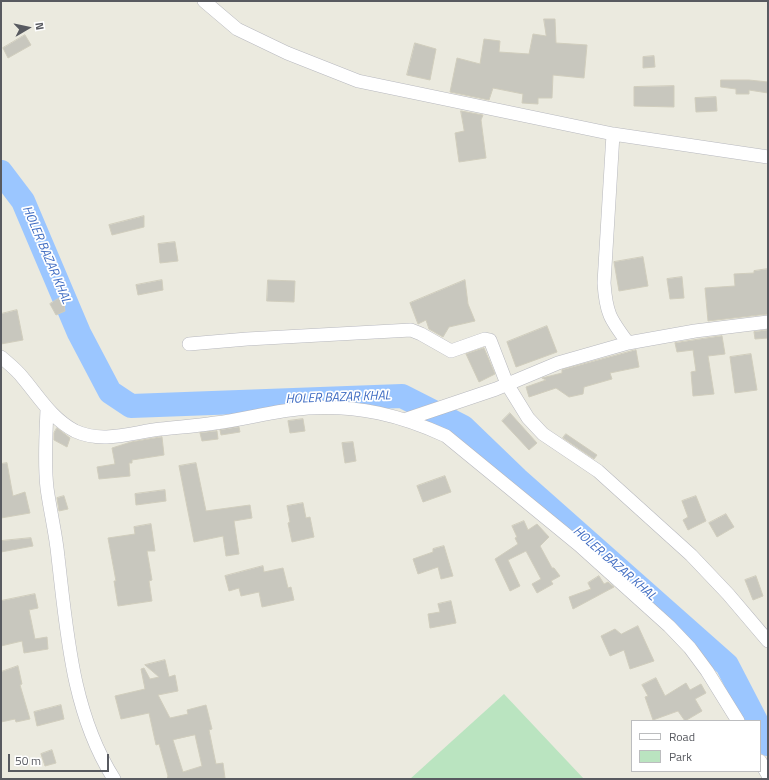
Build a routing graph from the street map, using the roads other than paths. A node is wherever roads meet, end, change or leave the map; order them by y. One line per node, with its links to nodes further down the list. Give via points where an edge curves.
1 (204, 1): 2 (street, via 238,29 287,53 358,81)
2 (613, 134): 3 (street); 5 (street, via 604,283 606,307 613,323)
3 (768, 157)
4 (768, 322): 5 (street)
5 (628, 343): 8 (street, via 558,363)
6 (188, 344): 8 (street, via 411,330 451,351 485,339 490,340)
7 (1, 357): 9 (street, via 22,376)
8 (507, 384): 10 (street); 11 (street, via 528,418 543,434 598,471 691,555)
9 (47, 409): 10 (street, via 61,423 75,431 99,437 213,424 307,408 368,411); 15 (street, via 47,488 70,656 80,701 92,735 104,764)
10 (411, 418): 12 (street, via 446,436 579,545 669,626 707,671)
11 (768, 641)
12 (737, 720)
13 (761, 763): 14 (street)
14 (768, 775)
15 (114, 779)

